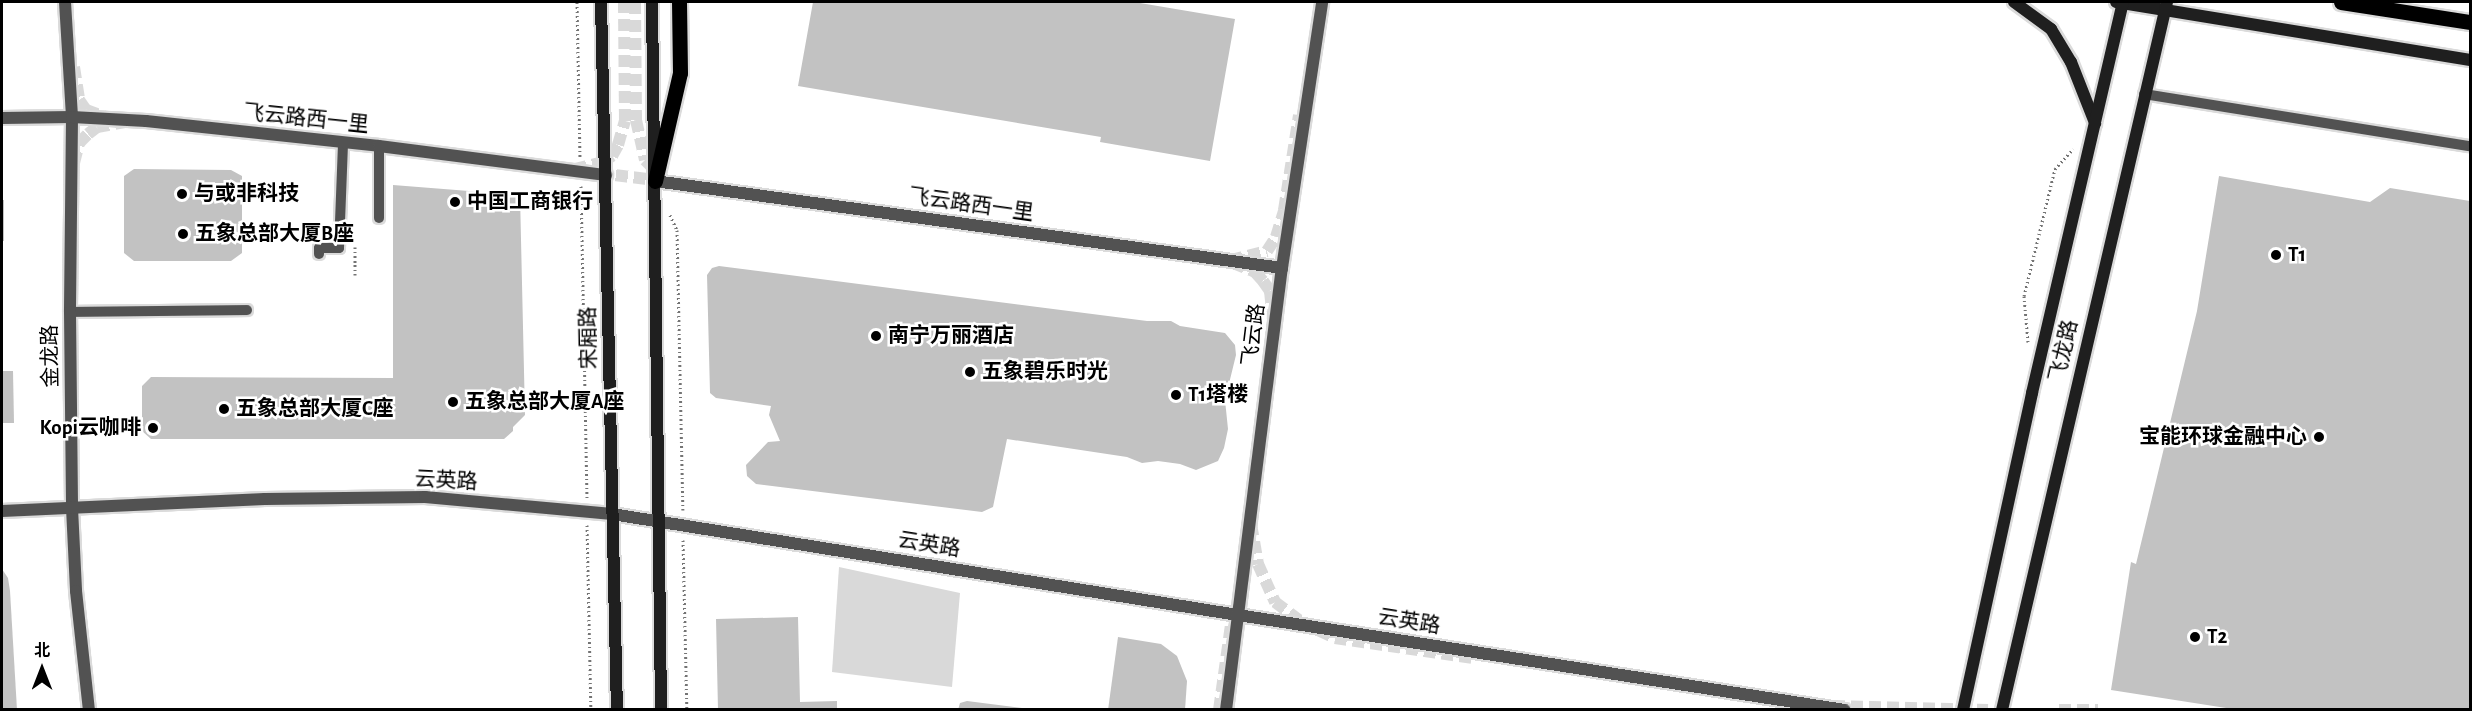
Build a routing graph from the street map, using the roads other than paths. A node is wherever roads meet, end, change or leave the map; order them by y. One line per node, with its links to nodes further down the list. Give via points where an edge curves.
1 (65, 2): 14 (street, 金龙路)
2 (601, 2): 20 (street, 宋厢路)
3 (652, 2): 21 (street)
4 (679, 2): 21 (main road, via 680,73)
5 (1322, 2): 25 (street, 飞云路)
6 (2014, 2): 16 (street, via 2051,29 2071,62)
7 (2115, 2): 8 (street)
8 (2123, 2): 10 (street); 16 (street, 飞龙路)
9 (2341, 2): 11 (main road)
10 (2166, 5): 12 (street); 13 (street, 飞龙路)
11 (2470, 22)
12 (2470, 60)
13 (2144, 94): 19 (lane); 39 (street, 飞龙路)
14 (72, 117): 15 (street, 飞云路西一里); 17 (street, 飞云路西一里, via 146,121); 27 (street, 金龙路)
15 (2, 118)
16 (2095, 123): 38 (street, 飞龙路, via 2031,393)
17 (346, 143): 18 (street, 飞云路西一里); 23 (lane, via 344,248); 24 (lane, via 339,248 319,248)
18 (379, 146): 20 (street, 飞云路西一里); 22 (lane)
19 (2470, 146)
20 (606, 175): 30 (street, 宋厢路)
21 (655, 181): 25 (street, 飞云路西一里); 31 (street)
22 (379, 218)
23 (352, 248)
24 (319, 254)
25 (1282, 268): 32 (street, 飞云路)
26 (247, 310): 27 (lane)
27 (70, 312): 28 (street, 金龙路)
28 (72, 508): 29 (street, 云英路); 30 (street, 云英路, via 265,499 426,497); 33 (street, 金龙路)
29 (2, 511)
30 (612, 514): 31 (street, 云英路); 34 (street, 宋厢路)
31 (658, 520): 32 (street, 云英路); 35 (street)
32 (1238, 615): 36 (street, 飞云路); 37 (street, 云英路)
33 (89, 710)
34 (617, 710)
35 (661, 710)
36 (1226, 710)
37 (1845, 710)
38 (1963, 710)
39 (2002, 710)

